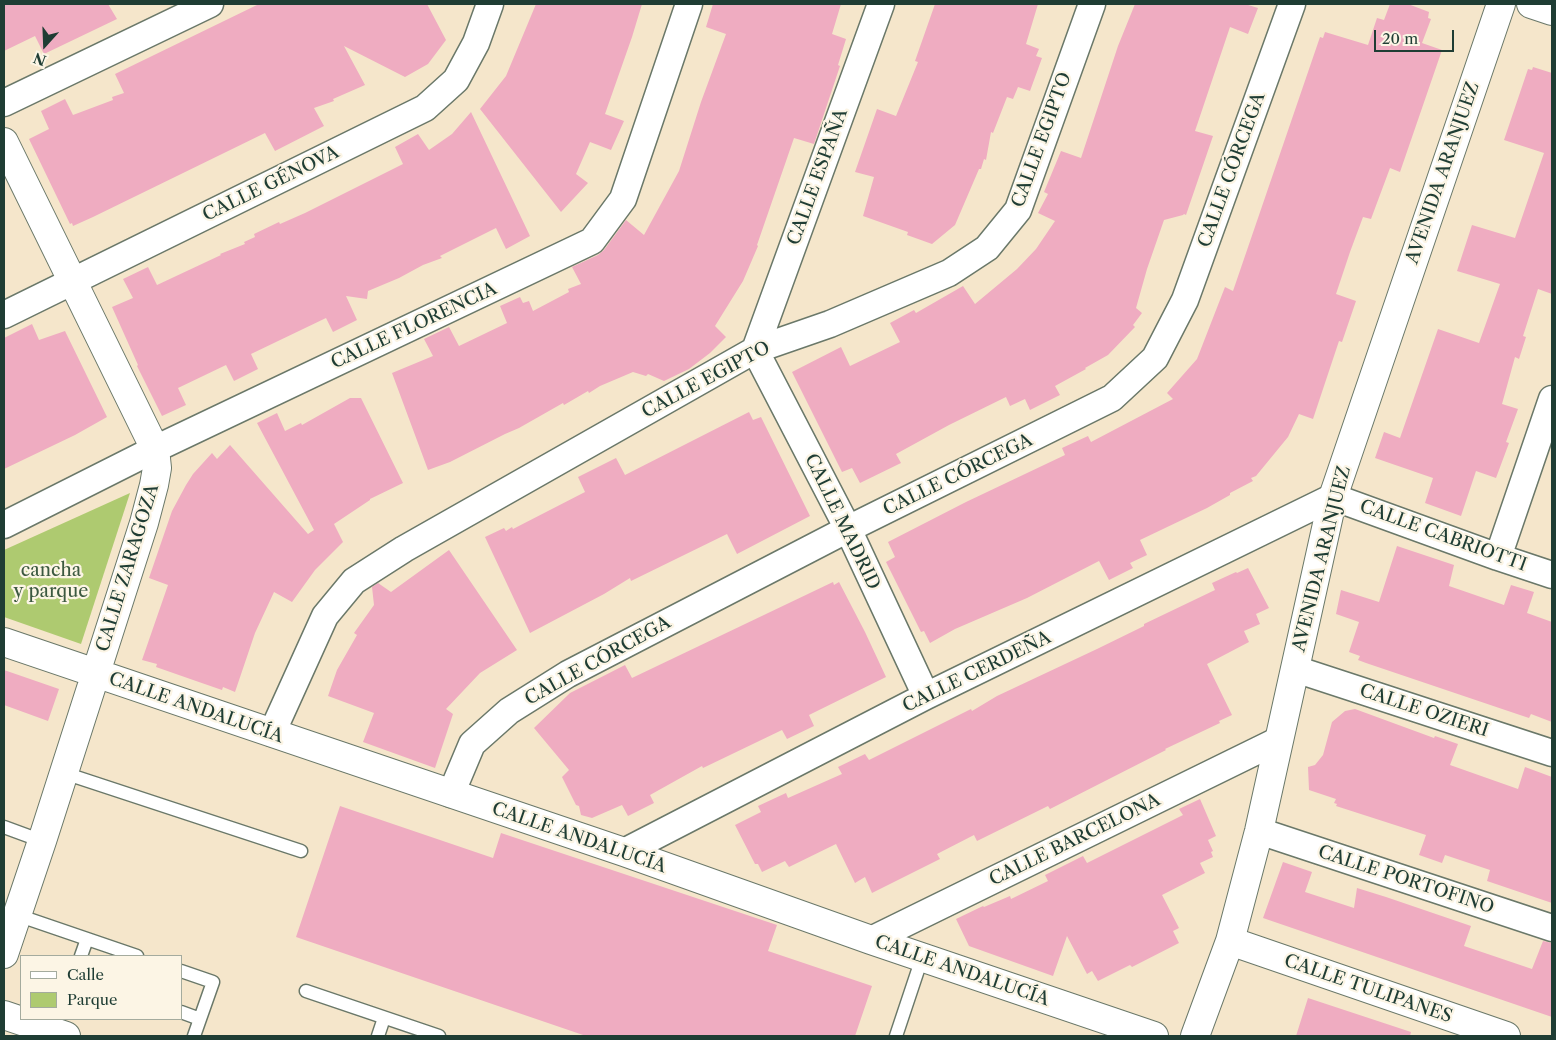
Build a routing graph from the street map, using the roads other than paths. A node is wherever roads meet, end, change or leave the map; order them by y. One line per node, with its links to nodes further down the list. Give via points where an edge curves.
1 (210, 4): 10 (street)
2 (490, 4): 12 (street, CALLE GÉNOVA, via 476,43 456,80 425,108)
3 (689, 4): 16 (street, CALLE FLORENCIA, via 623,198 592,241)
4 (881, 4): 14 (street, CALLE ESPAÑA)
5 (1092, 4): 14 (street, CALLE EGIPTO, via 1018,210 987,248 949,274 830,324)
6 (1292, 4): 19 (street, CALLE CÓRCEGA, via 1185,300 1155,358 1112,398)
7 (1501, 4): 17 (street, AVENIDA ARANJUEZ)
8 (1531, 4): 9 (street)
9 (1552, 11)
10 (4, 103)
11 (4, 142): 12 (street, CALLE ZARAGOZA)
12 (72, 280): 13 (street, CALLE GÉNOVA); 16 (street, CALLE ZARAGOZA)
13 (4, 315)
14 (755, 350): 19 (street, CALLE MADRID); 26 (street, CALLE EGIPTO, via 404,549 354,581 325,616)
15 (1552, 399): 20 (street)
16 (155, 449): 18 (street, CALLE FLORENCIA); 24 (street, CALLE ZARAGOZA, via 157,468 154,485)
17 (1333, 497): 20 (street, CALLE CABRIOTTI); 23 (street, AVENIDA ARANJUEZ); 25 (street, CALLE CERDEÑA)
18 (4, 525)
19 (848, 529): 25 (street, CALLE MADRID); 30 (street, CALLE CÓRCEGA, via 568,674 509,711 472,744)
20 (1498, 557): 21 (street, CALLE CABRIOTTI)
21 (1552, 575)
22 (4, 642): 24 (street, CALLE ANDALUCÍA)
23 (1295, 669): 27 (street, AVENIDA ARANJUEZ); 28 (street, CALLE OZIERI)
24 (96, 674): 26 (street, CALLE ANDALUCÍA); 29 (street, CALLE ZARAGOZA)
25 (926, 696): 35 (street, CALLE CERDEÑA)
26 (272, 734): 30 (street, CALLE ANDALUCÍA)
27 (1279, 740): 32 (street, AVENIDA ARANJUEZ); 39 (street, CALLE BARCELONA)
28 (1552, 754)
29 (64, 773): 33 (street, CALLE ZARAGOZA); 34 (lane)
30 (451, 794): 35 (street, CALLE ANDALUCÍA)
31 (4, 827): 33 (lane)
32 (1259, 831): 37 (street, CALLE PORTOFINO); 40 (street, AVENIDA ARANJUEZ)
33 (42, 841): 36 (street, CALLE ZARAGOZA)
34 (301, 851)
35 (624, 852): 39 (street, CALLE ANDALUCÍA)
36 (17, 915): 38 (lane); 41 (street, CALLE ZARAGOZA)
37 (1552, 928)
38 (87, 939): 42 (lane); 43 (lane)
39 (871, 940): 44 (street, CALLE ANDALUCÍA)
40 (1230, 941): 52 (street, AVENIDA ARANJUEZ); 59 (street, CALLE TULIPANES)
41 (4, 954)
42 (81, 955)
43 (134, 955)
44 (922, 958): 57 (lane); 58 (street, CALLE ANDALUCÍA)
45 (182, 972): 50 (lane, via 213,982)
46 (306, 991): 49 (lane)
47 (182, 1012): 50 (lane)
48 (4, 1015): 51 (street)
49 (384, 1018): 55 (lane); 56 (lane)
50 (200, 1019): 54 (lane)
51 (29, 1030): 53 (street)
52 (1201, 1035)
53 (66, 1036)
54 (194, 1036)
55 (378, 1036)
56 (439, 1036)
57 (896, 1036)
58 (1154, 1036)
59 (1506, 1036)

